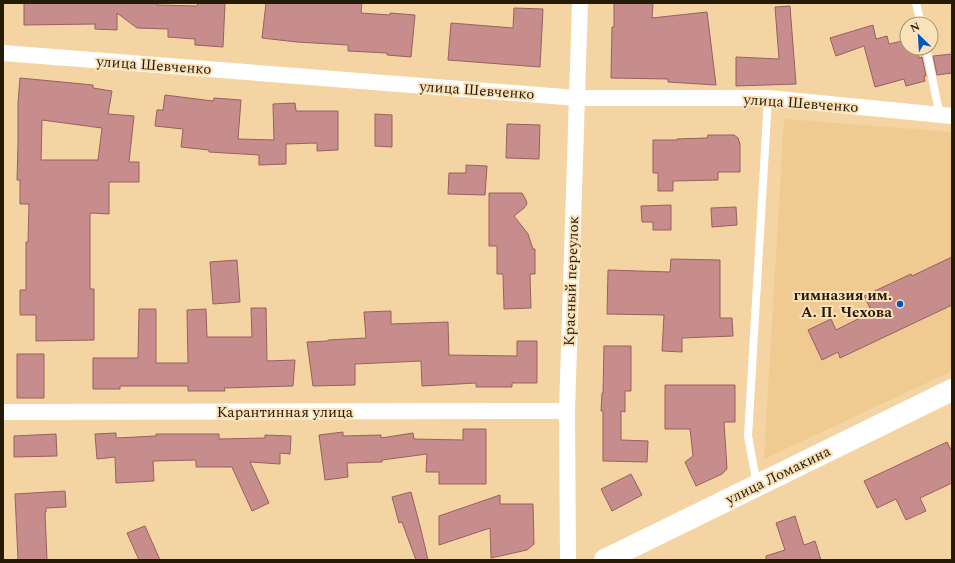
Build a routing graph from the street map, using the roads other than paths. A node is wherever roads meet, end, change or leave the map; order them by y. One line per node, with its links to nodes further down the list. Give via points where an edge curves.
1 (580, 3): 6 (street, Красный переулок)
2 (916, 3): 3 (lane)
3 (919, 16)
4 (3, 53): 6 (street, улица Шевченко)
5 (928, 56): 8 (lane)
6 (577, 98): 7 (street, улица Шевченко); 10 (street, Красный переулок)
7 (768, 98): 8 (street, улица Шевченко); 12 (lane, via 748,436)
8 (946, 116)
9 (952, 390): 12 (street, улица Ломакина)
10 (567, 411): 11 (street, Карантинная улица); 13 (street, Красный переулок)
11 (3, 412)
12 (757, 485): 14 (street, улица Ломакина)
13 (568, 560)
14 (605, 560)

